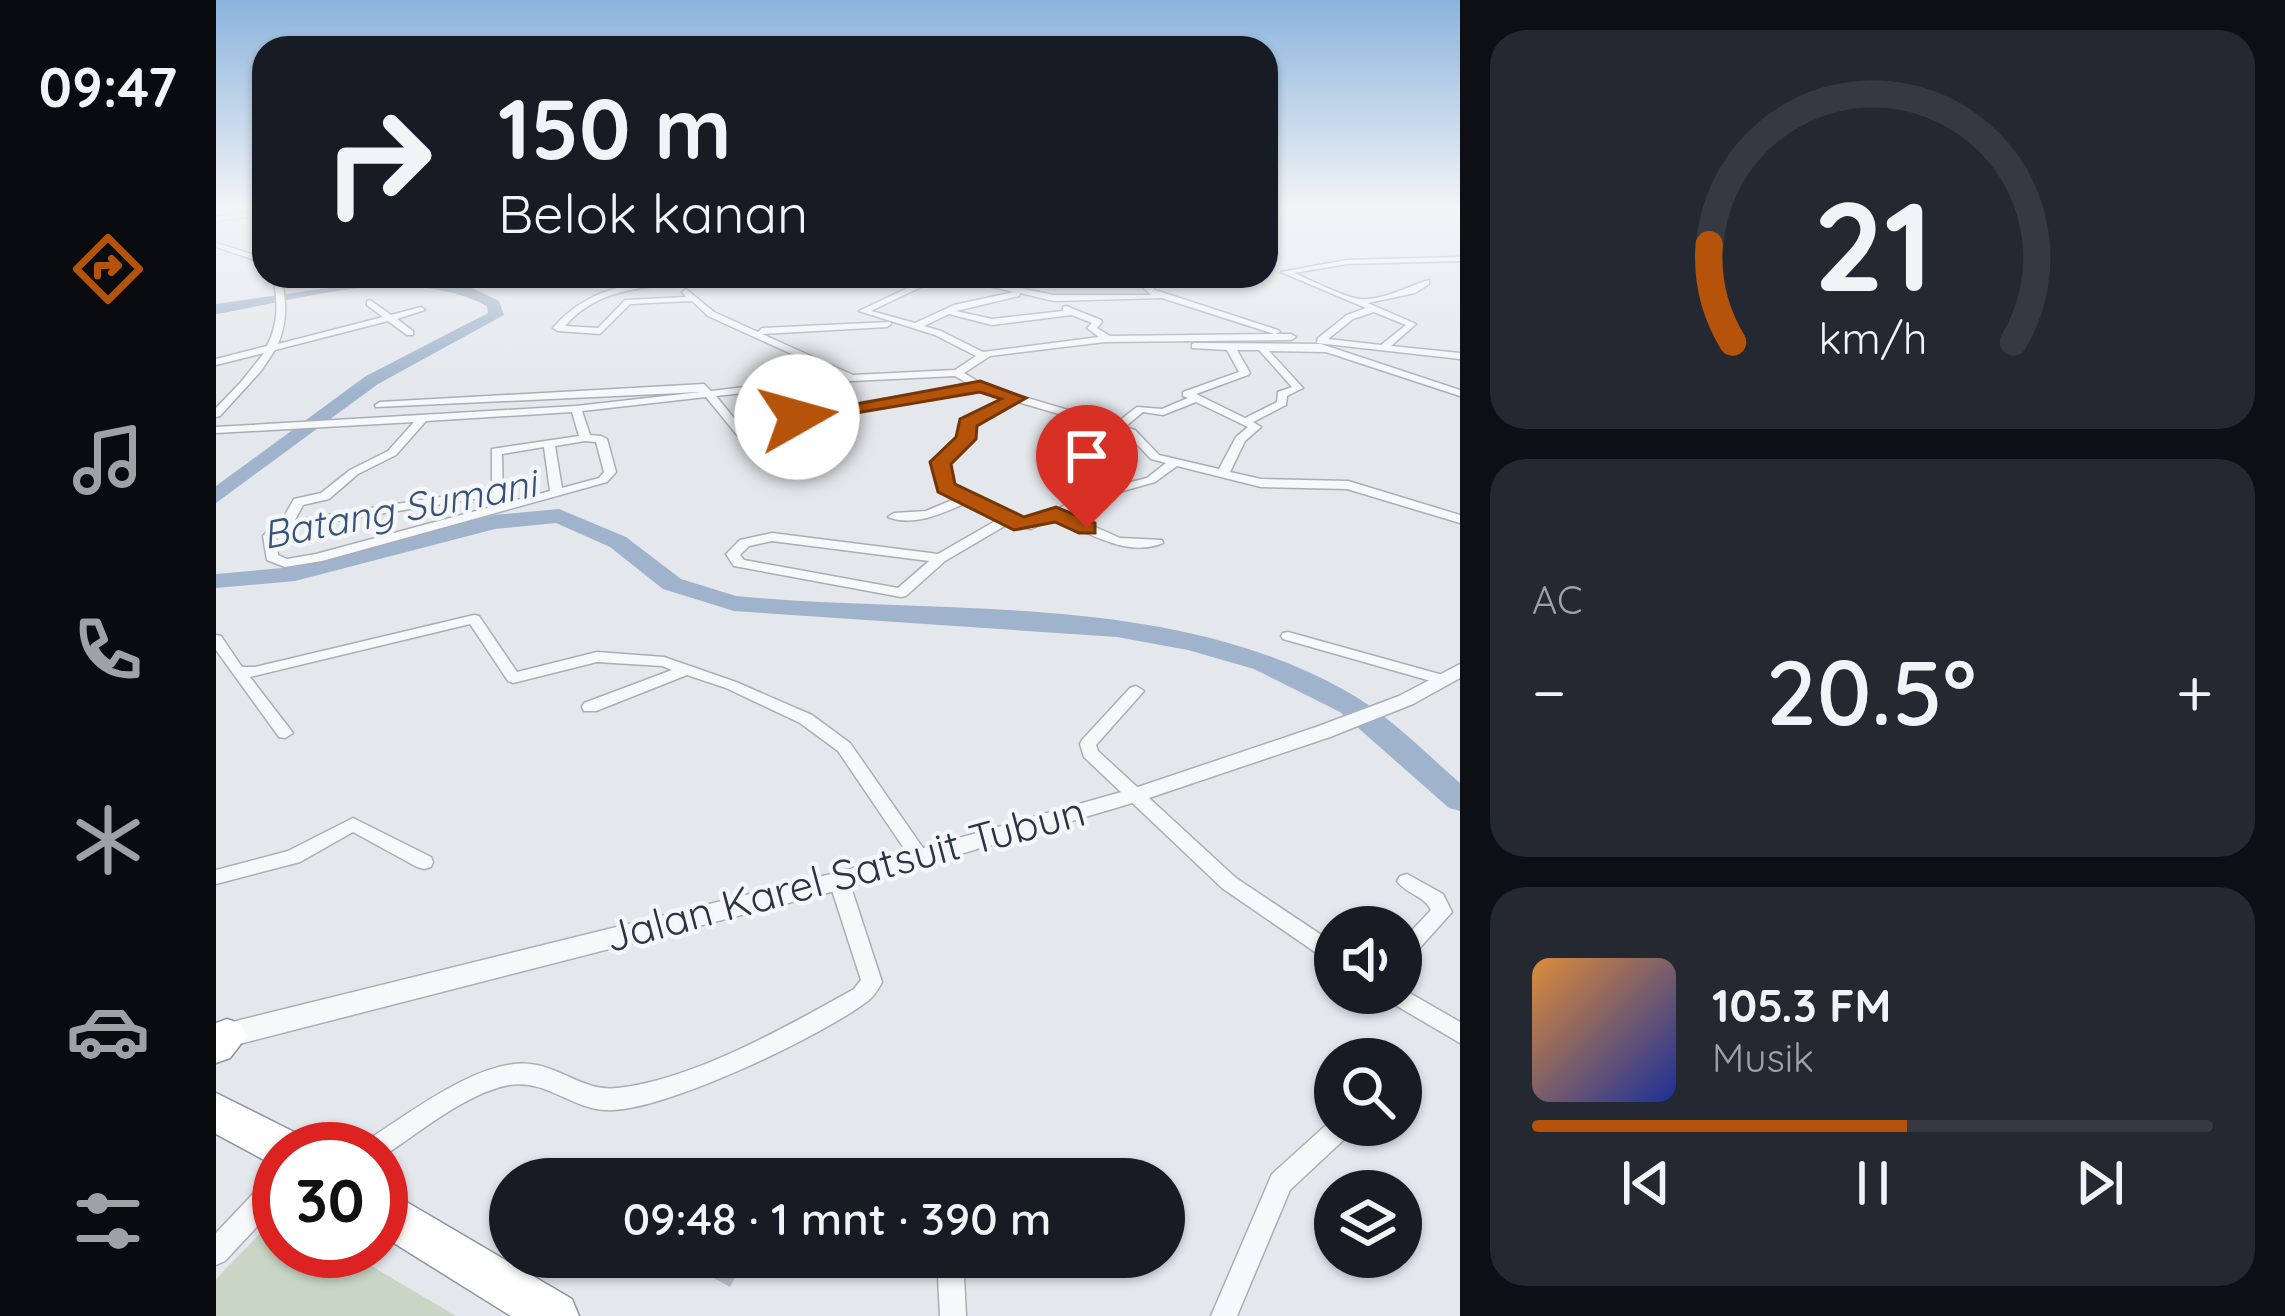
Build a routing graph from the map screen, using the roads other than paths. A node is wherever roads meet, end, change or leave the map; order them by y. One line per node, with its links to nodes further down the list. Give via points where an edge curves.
1 (1301, 269): 13 (street, via 1285,272)
2 (1426, 282): 13 (street)
3 (281, 288): 26 (street)
4 (635, 288): 12 (street, via 577,305 558,328 599,331 628,302)
5 (686, 288): 12 (street)
6 (914, 288): 20 (street, via 864,310)
7 (994, 288): 9 (street)
8 (1152, 288): 10 (street)
9 (1019, 293): 11 (street); 17 (street)
10 (1164, 296): 11 (street); 24 (street)
11 (1058, 298): 18 (street)
12 (692, 299): 22 (street)
13 (1357, 302): 15 (street)
14 (370, 303): 19 (street)
15 (1373, 308): 27 (street, via 1350,317); 28 (street, via 1412,324)
16 (422, 310): 19 (street)
17 (946, 311): 18 (street, via 989,322); 21 (street)
18 (1073, 312): 25 (street, via 1098,322 1092,328)
19 (389, 318): 23 (street); 26 (street)
20 (896, 324): 21 (street); 22 (street)
21 (917, 326): 32 (street)
22 (758, 332): 35 (street)
23 (410, 333)
24 (1292, 337): 25 (street); 27 (street)
25 (1108, 339): 32 (street)
26 (277, 344): 33 (street); 43 (street)
27 (1324, 345): 28 (street); 30 (street); 38 (street)
28 (1386, 346): 31 (street)
29 (1232, 348): 30 (street); 32 (street); 40 (street, via 1245,373 1186,394)
30 (1262, 348): 46 (street, via 1298,388)
31 (1460, 356)
32 (980, 359): 34 (street)
33 (216, 362)
34 (957, 373): 35 (street); 36 (street)
35 (847, 375): 37 (street)
36 (980, 387): 39 (street); 45 (street)
37 (706, 392): 41 (street); 42 (street); 49 (street)
38 (1460, 393)
39 (1017, 398): 47 (street); 58 (street, via 967,424 966,439 941,462 945,487)
40 (1192, 400): 46 (street); 47 (street, via 1163,412 1141,409)
41 (380, 405)
42 (576, 409): 44 (street); 50 (street)
43 (216, 415)
44 (424, 418): 48 (street); 63 (street, via 392,453 322,497 298,502)
45 (765, 421)
46 (1246, 421): 54 (street, via 1256,428 1240,439)
47 (1116, 428): 53 (street)
48 (216, 430)
49 (742, 433)
50 (585, 438): 51 (street); 56 (street, via 601,439 610,475)
51 (549, 442): 56 (street); 57 (street, via 496,451)
52 (1111, 458): 55 (street, via 1080,476)
53 (1175, 462): 54 (street); 55 (street, via 1151,480)
54 (1222, 473): 61 (street, via 1261,483 1348,485)
55 (1110, 491): 59 (street)
56 (557, 494): 57 (street)
57 (499, 499): 63 (street); 63 (street, via 292,563 274,560 269,536)
58 (965, 499): 60 (street, via 928,515); 62 (street)
59 (1056, 514): 62 (street, via 1027,526); 64 (street, via 1118,542)
60 (894, 517)
61 (1460, 519)
62 (1006, 520): 65 (street)
63 (286, 524)
64 (1157, 543)
65 (940, 558): 65 (street, via 772,537 733,554 773,572 896,594)
66 (1288, 636): 70 (street)
67 (216, 639): 69 (street)
68 (691, 668): 69 (street, via 597,657 513,678 479,621 470,619); 72 (street); 75 (street, via 806,719 844,747)
69 (238, 672): 73 (street)
70 (1452, 675): 74 (street, Jalan Karel Satsuit Tubun, via 1323,732)
71 (1136, 691): 74 (street, via 1086,746)
72 (590, 707)
73 (285, 733)
74 (1138, 794): 75 (street, Jalan Karel Satsuit Tubun); 81 (street, via 1229,884)
75 (921, 858): 78 (street, Jalan Karel Satsuit Tubun)
76 (424, 862): 77 (street, via 353,824 293,857)
77 (216, 877)
78 (839, 881): 84 (street, Jalan Karel Satsuit Tubun); 86 (street, via 872,982 784,1040 623,1099 586,1099 510,1074)
79 (1407, 881): 80 (street, via 1442,912)
80 (1422, 933)
81 (1314, 941)
82 (1422, 1011): 83 (street)
83 (1460, 1034)
84 (220, 1040)
85 (216, 1112): 87 (highway)
86 (408, 1128)
87 (252, 1132)
88 (1320, 1146): 95 (street, via 1281,1182)
89 (252, 1214): 91 (street)
90 (408, 1226): 93 (highway)
91 (216, 1252)
92 (951, 1278): 94 (street)
93 (555, 1316)
94 (953, 1316)
95 (1224, 1316)

